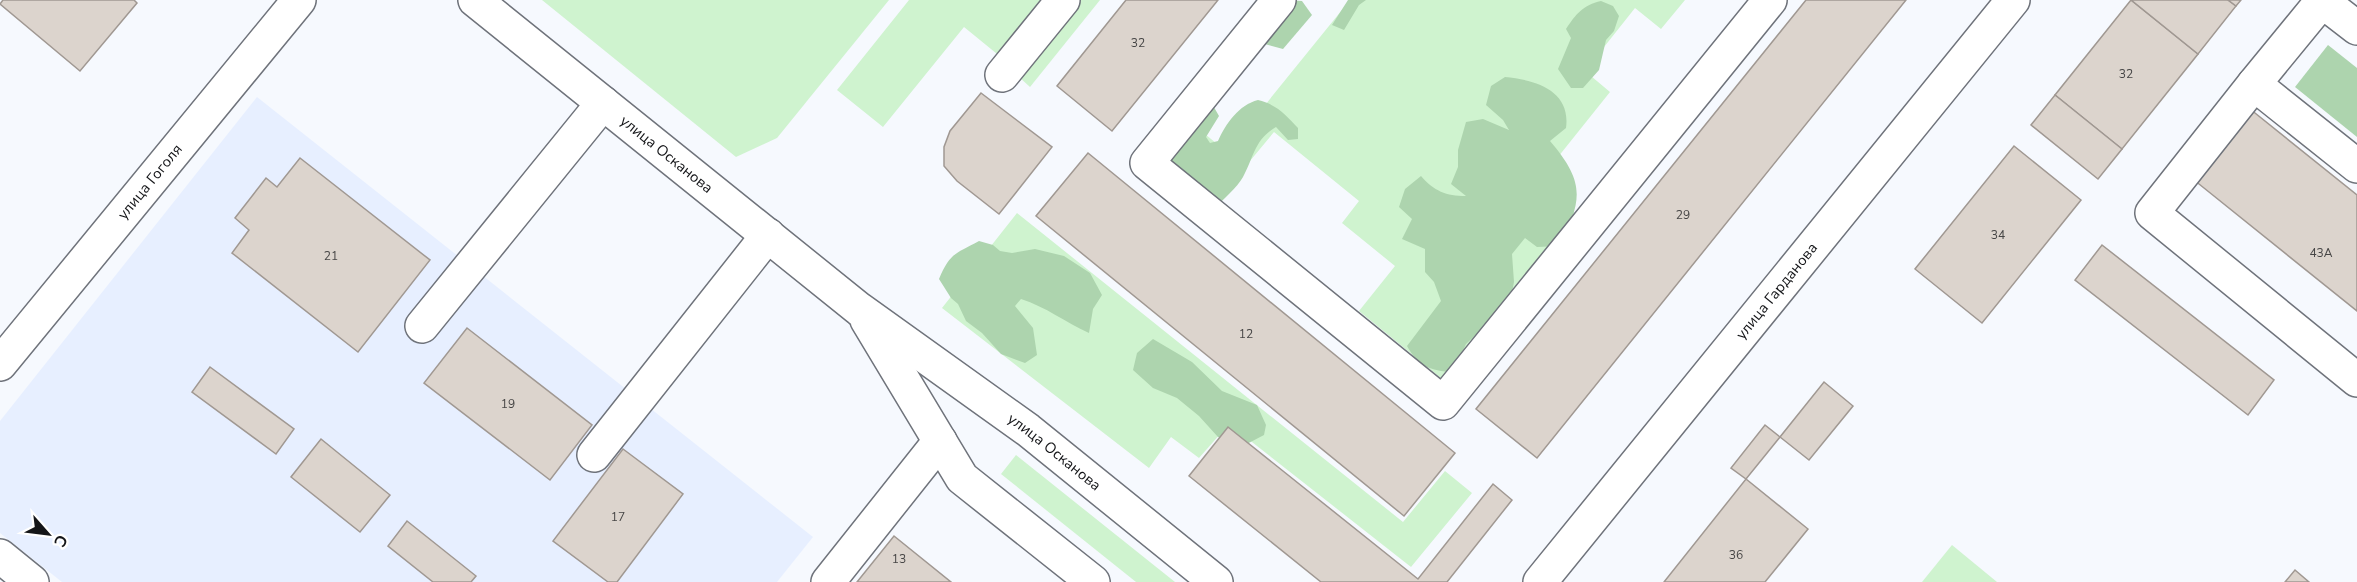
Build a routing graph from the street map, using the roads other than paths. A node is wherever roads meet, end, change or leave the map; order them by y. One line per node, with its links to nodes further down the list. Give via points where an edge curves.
1 (299, 0): 15 (street, улица Гоголя)
2 (475, 0): 10 (street, улица Осканова)
3 (1063, 0): 8 (street)
4 (1279, 0): 6 (street, via 1147,163 1443,403)
5 (2013, 0): 24 (street, улица Гарданова)
6 (1762, 3)
7 (2357, 28): 9 (street, via 2322,1)
8 (1002, 75)
9 (2254, 84): 11 (street); 16 (street, via 2152,213)
10 (603, 103): 12 (street, улица Осканова); 14 (street)
11 (2357, 166)
12 (768, 235): 13 (street, улица Осканова); 18 (street)
13 (859, 309): 17 (street, улица Осканова); 23 (street, улица Осканова, via 1028,430)
14 (422, 326)
15 (2, 357)
16 (2357, 380)
17 (940, 441): 21 (street); 22 (street, улица Осканова, via 963,478)
18 (594, 455)
19 (0, 556): 20 (street)
20 (32, 582)
21 (828, 582)
22 (1093, 582)
23 (1216, 582)
24 (1540, 582)

